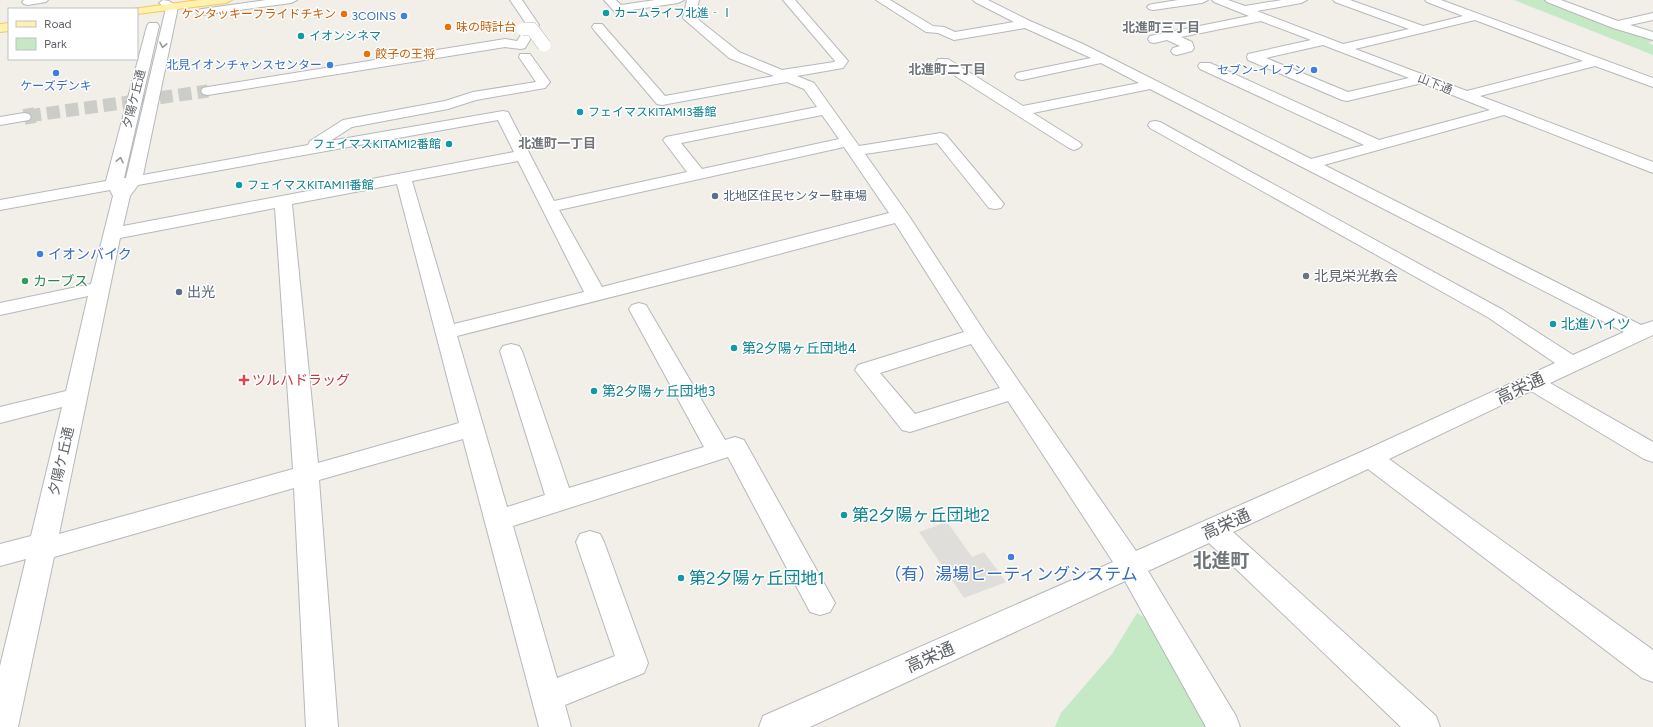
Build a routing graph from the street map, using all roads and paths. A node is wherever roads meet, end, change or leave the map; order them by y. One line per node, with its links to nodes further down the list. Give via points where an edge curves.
1 (42, 0): 18 (street)
2 (194, 0): 19 (main road)
3 (226, 0): 19 (main road)
4 (291, 0): 24 (street)
5 (516, 0): 50 (street, via 533,25 521,45 505,43)
6 (610, 0): 7 (street, via 618,9)
7 (678, 0)
8 (693, 0): 45 (street, via 689,18 734,55)
9 (789, 0): 45 (street, via 842,61 838,65)
10 (882, 0): 28 (street, via 930,28 954,36)
11 (978, 0): 28 (street)
12 (1202, 0): 20 (street)
13 (1218, 0): 22 (street, 山下通)
14 (1300, 0): 22 (street)
15 (1339, 0): 32 (street)
16 (1431, 0): 27 (street)
17 (1559, 1): 29 (street)
18 (27, 4)
19 (165, 5): 21 (main road); 23 (main road); 69 (street, 夕陽ケ丘通, one-way to 19); 69 (street, 夕陽ケ丘通, one-way to 69)
20 (1153, 7)
21 (126, 8)
22 (1244, 10): 26 (street, 山下通)
23 (138, 11)
24 (202, 12)
25 (1653, 16): 29 (street)
26 (1262, 17): 33 (street); 36 (street, 山下通)
27 (1475, 17): 32 (street); 43 (street)
28 (1026, 24): 41 (street)
29 (1617, 26): 34 (street)
30 (598, 27): 45 (street, via 662,101)
31 (523, 29): 37 (street, bridge, via 532,29)
32 (1421, 29): 38 (street)
33 (1169, 36): 35 (street); 39 (street, via 1188,45 1188,48)
34 (1653, 36)
35 (1154, 39)
36 (1324, 42): 38 (street, 山下通); 47 (street, via 1253,57 1347,98)
37 (544, 44)
38 (1341, 48): 47 (street, 山下通)
39 (1177, 51)
40 (525, 57): 58 (street, via 543,82 540,84 473,96 448,105 348,123)
41 (1104, 59): 46 (street); 49 (street)
42 (943, 62): 54 (street)
43 (1595, 62): 48 (street); 51 (street)
44 (1205, 66): 60 (street)
45 (786, 75): 52 (street, via 809,86)
46 (1022, 76)
47 (1422, 79): 51 (street, 山下通)
48 (1653, 83)
49 (1152, 84): 54 (street); 65 (street)
50 (208, 91)
51 (1466, 96): 53 (street, 山下通)
52 (826, 110): 61 (street); 67 (street, via 671,140)
53 (1504, 111): 60 (street); 66 (street, 山下通)
54 (1022, 112): 59 (street)
55 (24, 117): 56 (street)
56 (0, 121)
57 (1155, 125): 84 (street, via 1496,314)
58 (330, 135): 62 (street); 63 (street)
59 (1074, 145)
60 (1377, 145): 65 (street)
61 (851, 147): 67 (street); 72 (street, via 941,138); 74 (street)
62 (303, 150): 64 (street, via 503,115); 69 (street)
63 (218, 154)
64 (522, 155): 68 (street); 73 (street)
65 (1310, 164): 80 (street)
66 (1653, 168)
67 (698, 175): 73 (street)
68 (403, 177): 70 (street); 81 (street)
69 (123, 187): 71 (street); 75 (street, 夕陽ケ丘通)
70 (283, 200): 75 (street); 93 (street)
71 (0, 204)
72 (995, 204)
73 (549, 207): 77 (street)
74 (900, 216): 77 (street); 82 (street)
75 (112, 234): 76 (street, 夕陽ケ丘通)
76 (100, 288): 78 (street); 87 (street, 夕陽ケ丘通)
77 (596, 294): 81 (street)
78 (0, 309)
79 (639, 309): 90 (street)
80 (1647, 330): 84 (street, 高栄通)
81 (447, 332): 89 (street)
82 (976, 335): 86 (street); 86 (street, via 866,370 910,424)
83 (511, 352): 94 (street)
84 (1571, 364): 85 (street, 高栄通)
85 (1532, 382): 91 (street); 92 (street, 高栄通)
86 (1014, 391): 100 (street)
87 (76, 396): 88 (street); 98 (street, 夕陽ケ丘通)
88 (0, 415)
89 (472, 428): 93 (street); 95 (street)
90 (727, 448): 94 (street); 101 (street)
91 (1653, 453)
92 (1370, 458): 96 (street, 高栄通); 102 (street)
93 (306, 474): 98 (street); 105 (street)
94 (560, 501): 95 (street)
95 (498, 520): 103 (street)
96 (1213, 530): 100 (street, 高栄通); 109 (street)
97 (590, 542): 103 (street, via 633,663)
98 (42, 547): 99 (street); 104 (street, 夕陽ケ丘通)
99 (0, 555)
100 (1131, 566): 107 (street, 高栄通); 108 (street)
101 (820, 603)
102 (1653, 668)
103 (547, 697): 106 (street)
104 (2, 727)
105 (322, 727)
106 (555, 727)
107 (775, 727)
108 (1224, 727)
109 (1424, 727)

